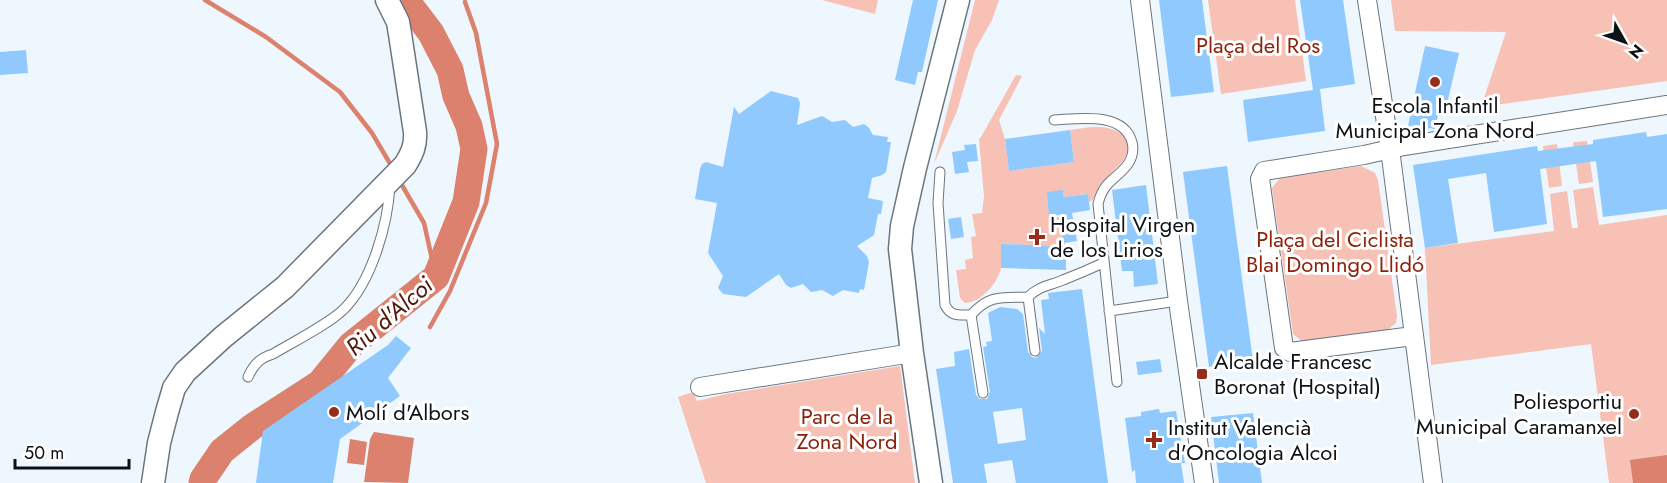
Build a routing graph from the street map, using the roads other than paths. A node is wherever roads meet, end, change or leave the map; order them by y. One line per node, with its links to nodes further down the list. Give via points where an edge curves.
1 (387, 0): 9 (street, via 399,28 416,140 412,154)
2 (958, 0): 17 (street, via 902,226 901,267)
3 (1140, 0): 12 (street)
4 (1367, 0): 7 (street)
5 (1667, 105): 7 (street)
6 (1054, 120): 10 (lane, via 1104,120 1122,128 1132,144 1131,158 1100,195)
7 (1390, 149): 15 (street); 15 (street, via 1267,169 1260,179 1286,351)
8 (940, 172): 14 (lane, via 938,203 945,305 955,315)
9 (391, 180): 18 (lane, via 381,238 358,292 343,310 261,358); 22 (street, via 285,286 184,372 167,412)
10 (1103, 263): 11 (lane, via 1044,285); 13 (lane)
11 (1028, 297): 14 (lane, via 986,301); 16 (lane)
12 (1178, 301): 13 (lane); 24 (street)
13 (1109, 311): 19 (lane)
14 (971, 315): 21 (lane)
15 (1413, 336): 25 (street)
16 (1035, 351)
17 (912, 353): 20 (street); 23 (street)
18 (248, 377)
19 (1117, 382)
20 (700, 387)
21 (983, 393)
22 (153, 483)
23 (931, 483)
24 (1204, 483)
25 (1433, 483)

